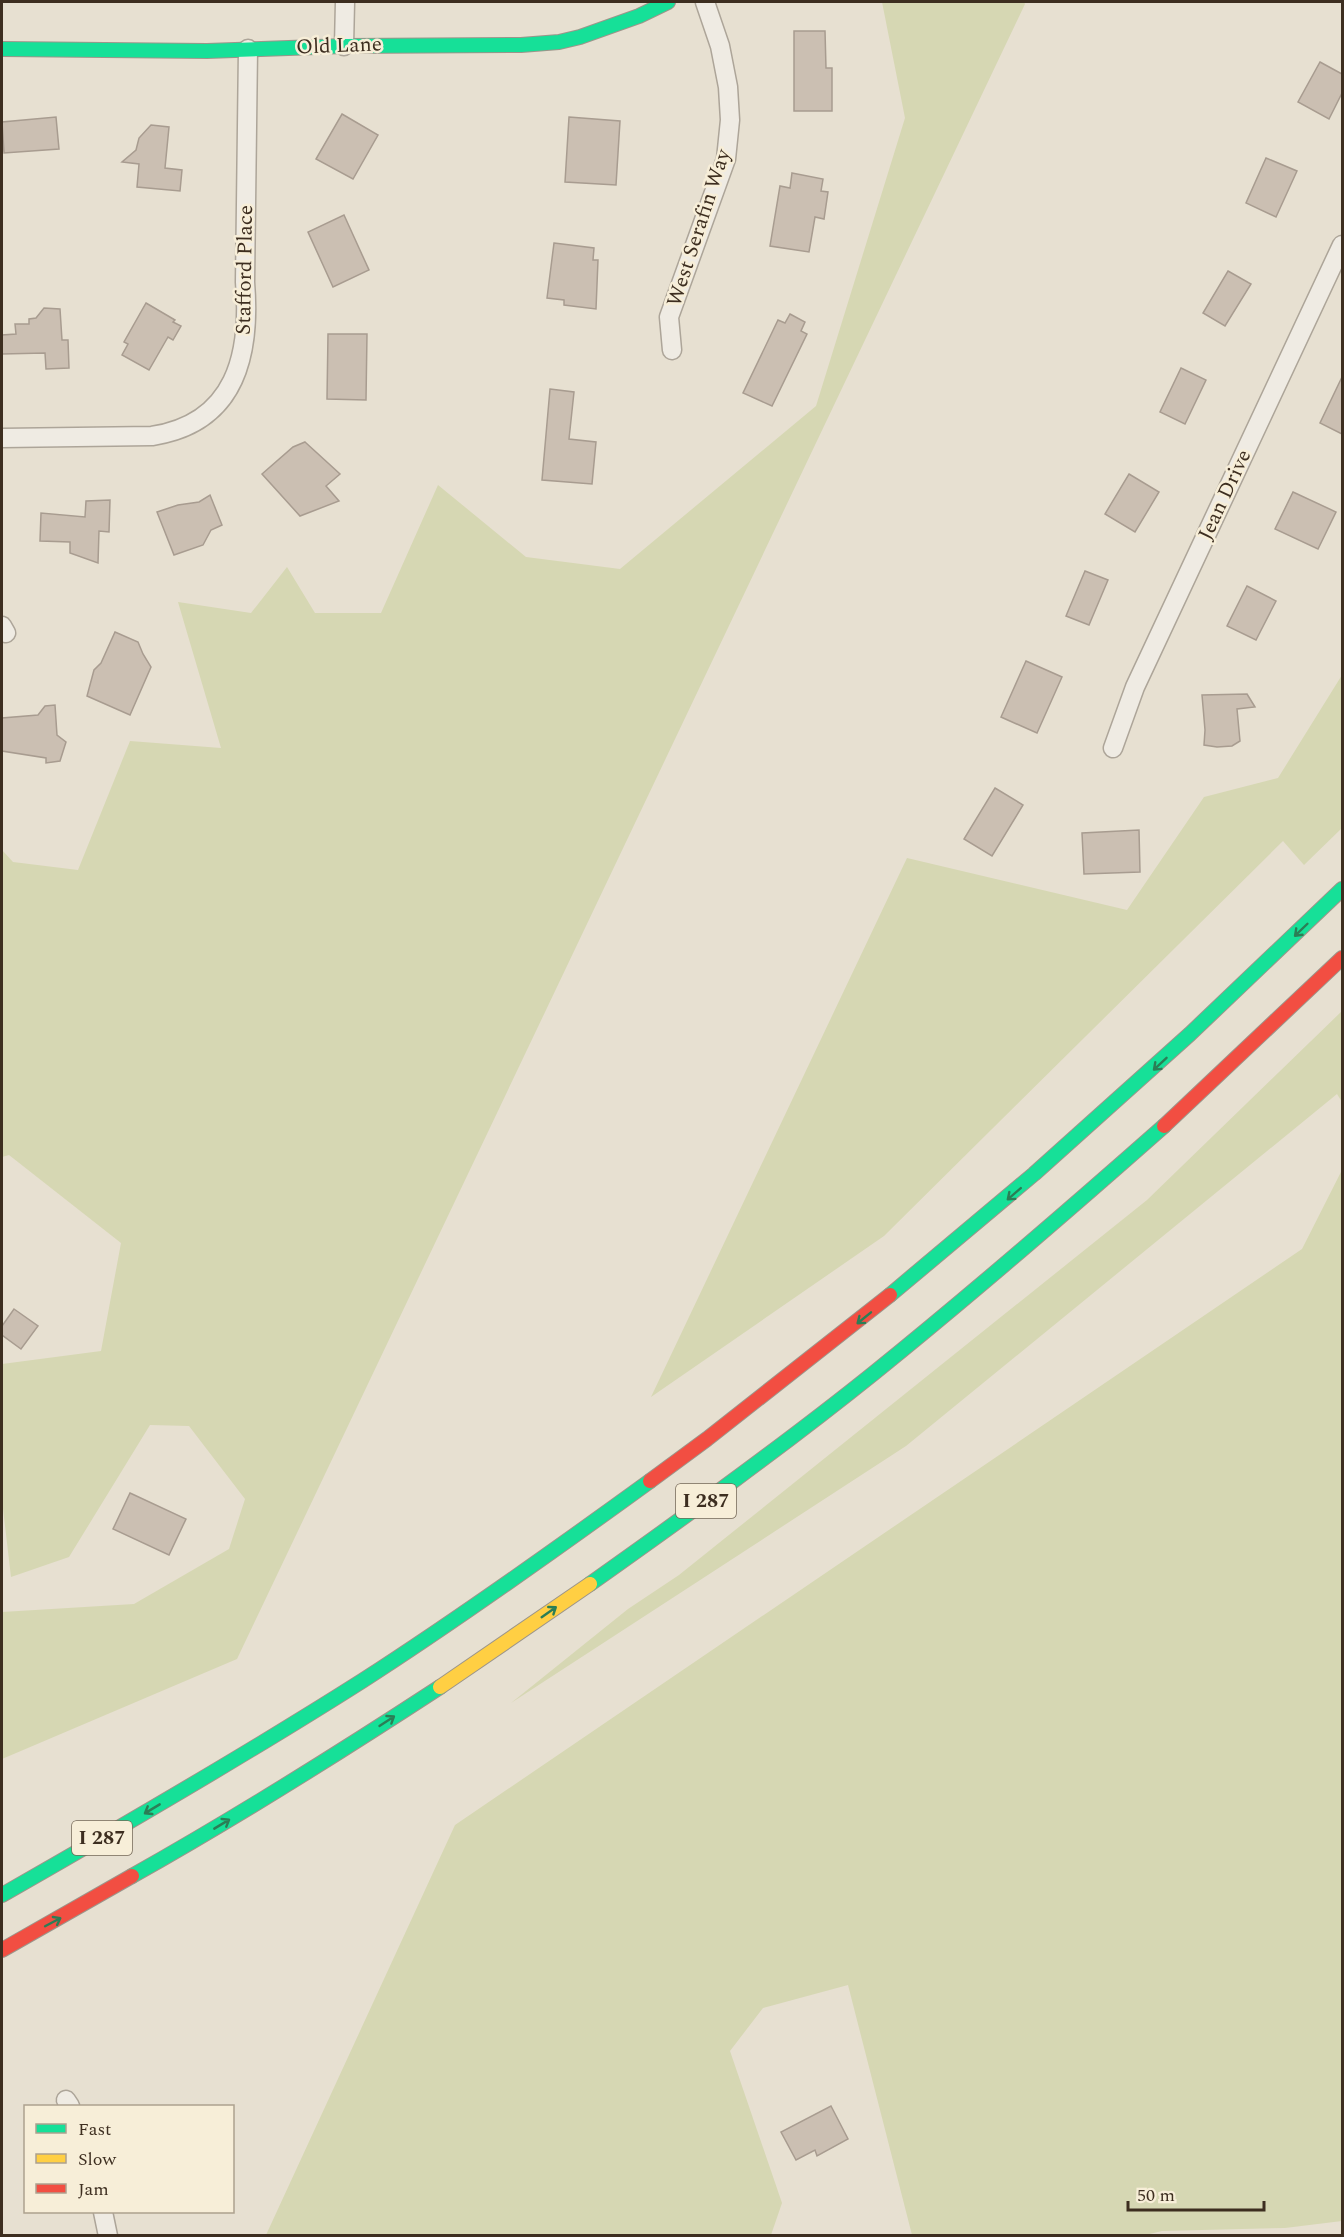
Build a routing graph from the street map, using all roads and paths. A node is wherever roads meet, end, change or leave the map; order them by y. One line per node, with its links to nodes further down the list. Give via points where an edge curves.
1 (345, 2): 4 (street)
2 (668, 2): 4 (main road, Old Lane, via 614,26 559,42)
3 (705, 2): 8 (street, West Serafin Way, via 720,46 730,120 726,159 669,317)
4 (344, 46): 6 (main road, Old Lane)
5 (2, 50): 6 (main road, Old Lane)
6 (248, 50): 9 (street, Stafford Place, via 246,334 238,371 226,393 199,419 165,434)
7 (1342, 245): 10 (street, Jean Drive, via 1136,687)
8 (672, 350)
9 (2, 438)
10 (1113, 748)
11 (1342, 889): 13 (main road, I 287, one-way to 13, via 1223,1005 1067,1147 909,1282 743,1413 571,1538 389,1662 202,1779)
12 (1342, 958): 14 (main road, I 287, one-way to 12, via 157,1863 338,1753 687,1515 855,1387 1020,1252 1180,1112)
13 (2, 1895)
14 (2, 1950)
15 (103, 2213): 16 (street)
16 (108, 2235)

